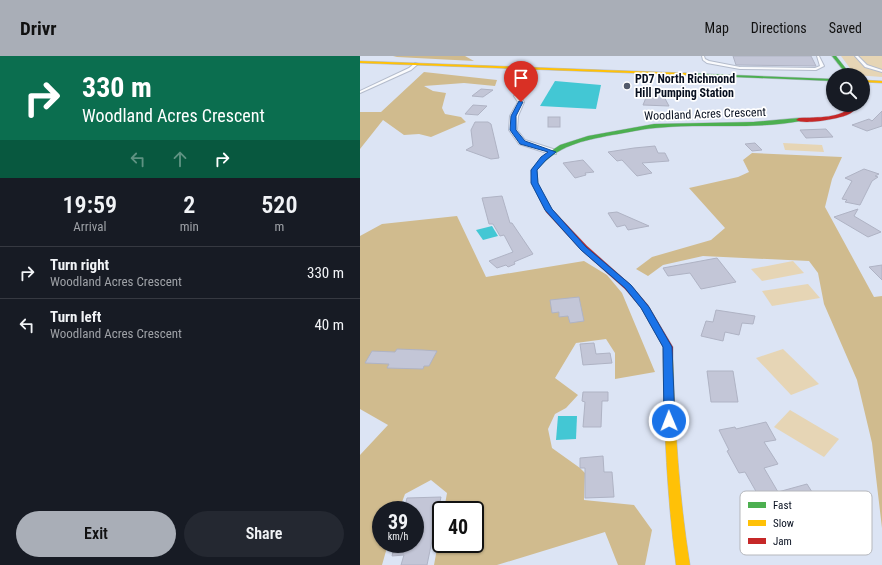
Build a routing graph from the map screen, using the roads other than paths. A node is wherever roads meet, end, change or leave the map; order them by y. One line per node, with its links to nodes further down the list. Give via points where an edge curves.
1 (703, 56): 2 (lane, via 708,62 740,68 816,69 822,66)
2 (818, 56)
3 (856, 56): 9 (lane, via 866,66)
4 (835, 58): 7 (street); 8 (street)
5 (360, 62): 6 (street)
6 (416, 64): 10 (street); 15 (lane, via 410,70)
7 (837, 68)
8 (845, 68)
9 (882, 71)
10 (794, 79): 11 (street); 12 (street)
11 (826, 80)
12 (826, 82)
13 (870, 82): 14 (street)
14 (882, 83)
15 (360, 92)
16 (517, 96): 18 (street, via 521,102 514,116 513,130 522,142)
17 (848, 112): 18 (street, Woodland Acres Crescent, via 818,119 754,124 654,126 588,138 562,146)
18 (553, 152): 19 (street, Woodland Acres Crescent, via 534,170 534,183 549,210 584,248 628,287 645,307 668,347 669,421)
19 (683, 565)

